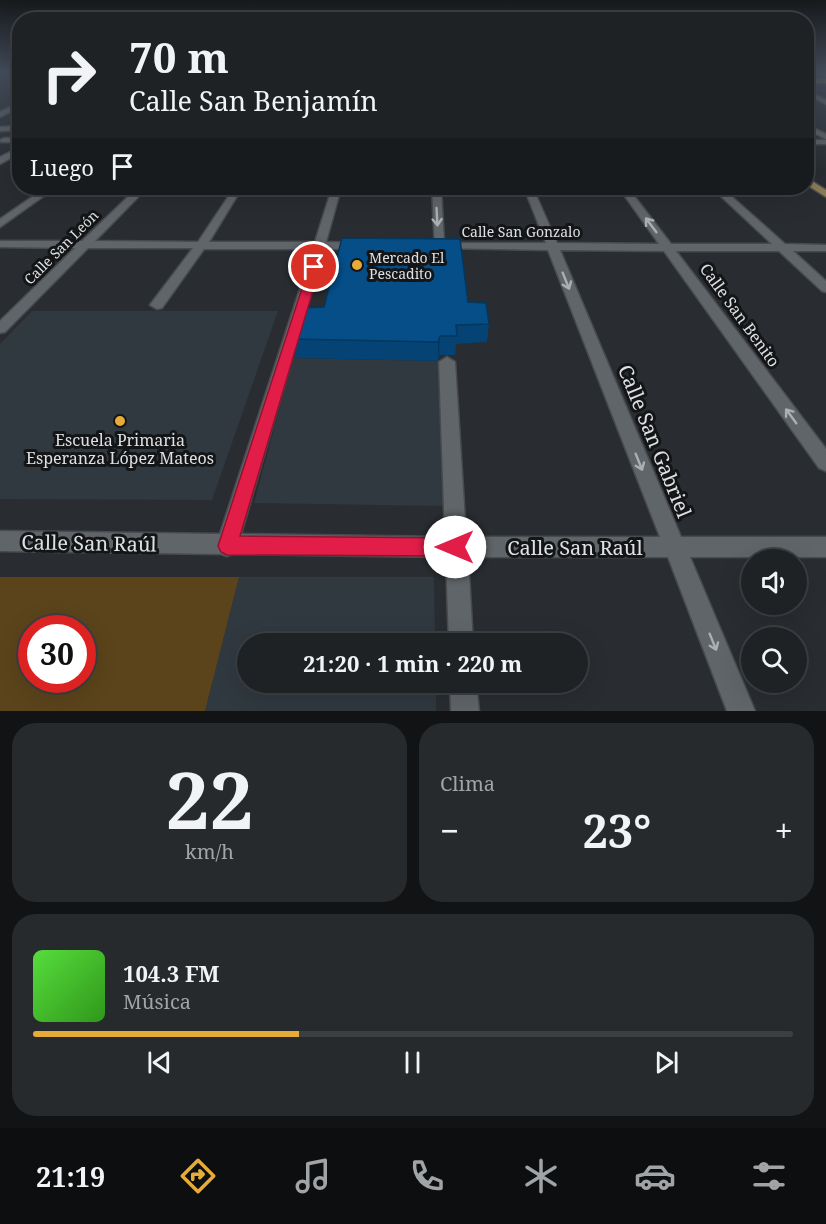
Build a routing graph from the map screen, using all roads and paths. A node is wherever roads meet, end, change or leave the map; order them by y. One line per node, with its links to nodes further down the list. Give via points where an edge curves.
1 (4, 140): 2 (street)
2 (12, 140)
3 (41, 195): 11 (street)
4 (135, 195): 13 (street, Calle San León)
5 (233, 195): 14 (street)
6 (335, 195): 15 (street)
7 (436, 195): 17 (street, Calle San Gonzalo, one-way to 17, via 433,246)
8 (532, 195): 17 (street, Calle San Gabriel)
9 (629, 195): 18 (street, Calle San Benito, one-way to 9)
10 (725, 195): 19 (street)
11 (0, 225)
12 (0, 244): 13 (street)
13 (85, 244): 14 (street); 23 (street, Calle San León)
14 (201, 245): 15 (street); 22 (street)
15 (321, 246): 16 (street); 27 (street)
16 (368, 246)
17 (552, 246): 18 (street, Calle San Gonzalo); 30 (street, Calle San Gabriel, one-way to 30)
18 (668, 247): 19 (street, Calle San Gonzalo); 25 (street, Calle San Benito, one-way to 18)
19 (783, 248): 20 (street, Calle San Gonzalo); 21 (street)
20 (826, 248)
21 (826, 288)
22 (156, 306)
23 (0, 329)
24 (447, 362): 29 (street)
25 (826, 463)
26 (0, 542): 27 (street, Calle San Raúl)
27 (227, 546): 29 (street, Calle San Raúl)
28 (826, 546): 30 (street, Calle San Raúl)
29 (455, 547): 30 (street, Calle San Raúl); 31 (street)
30 (674, 547): 34 (street, Calle San Gabriel, one-way to 34)
31 (460, 633)
32 (464, 693): 33 (street)
33 (465, 711)
34 (741, 711)

